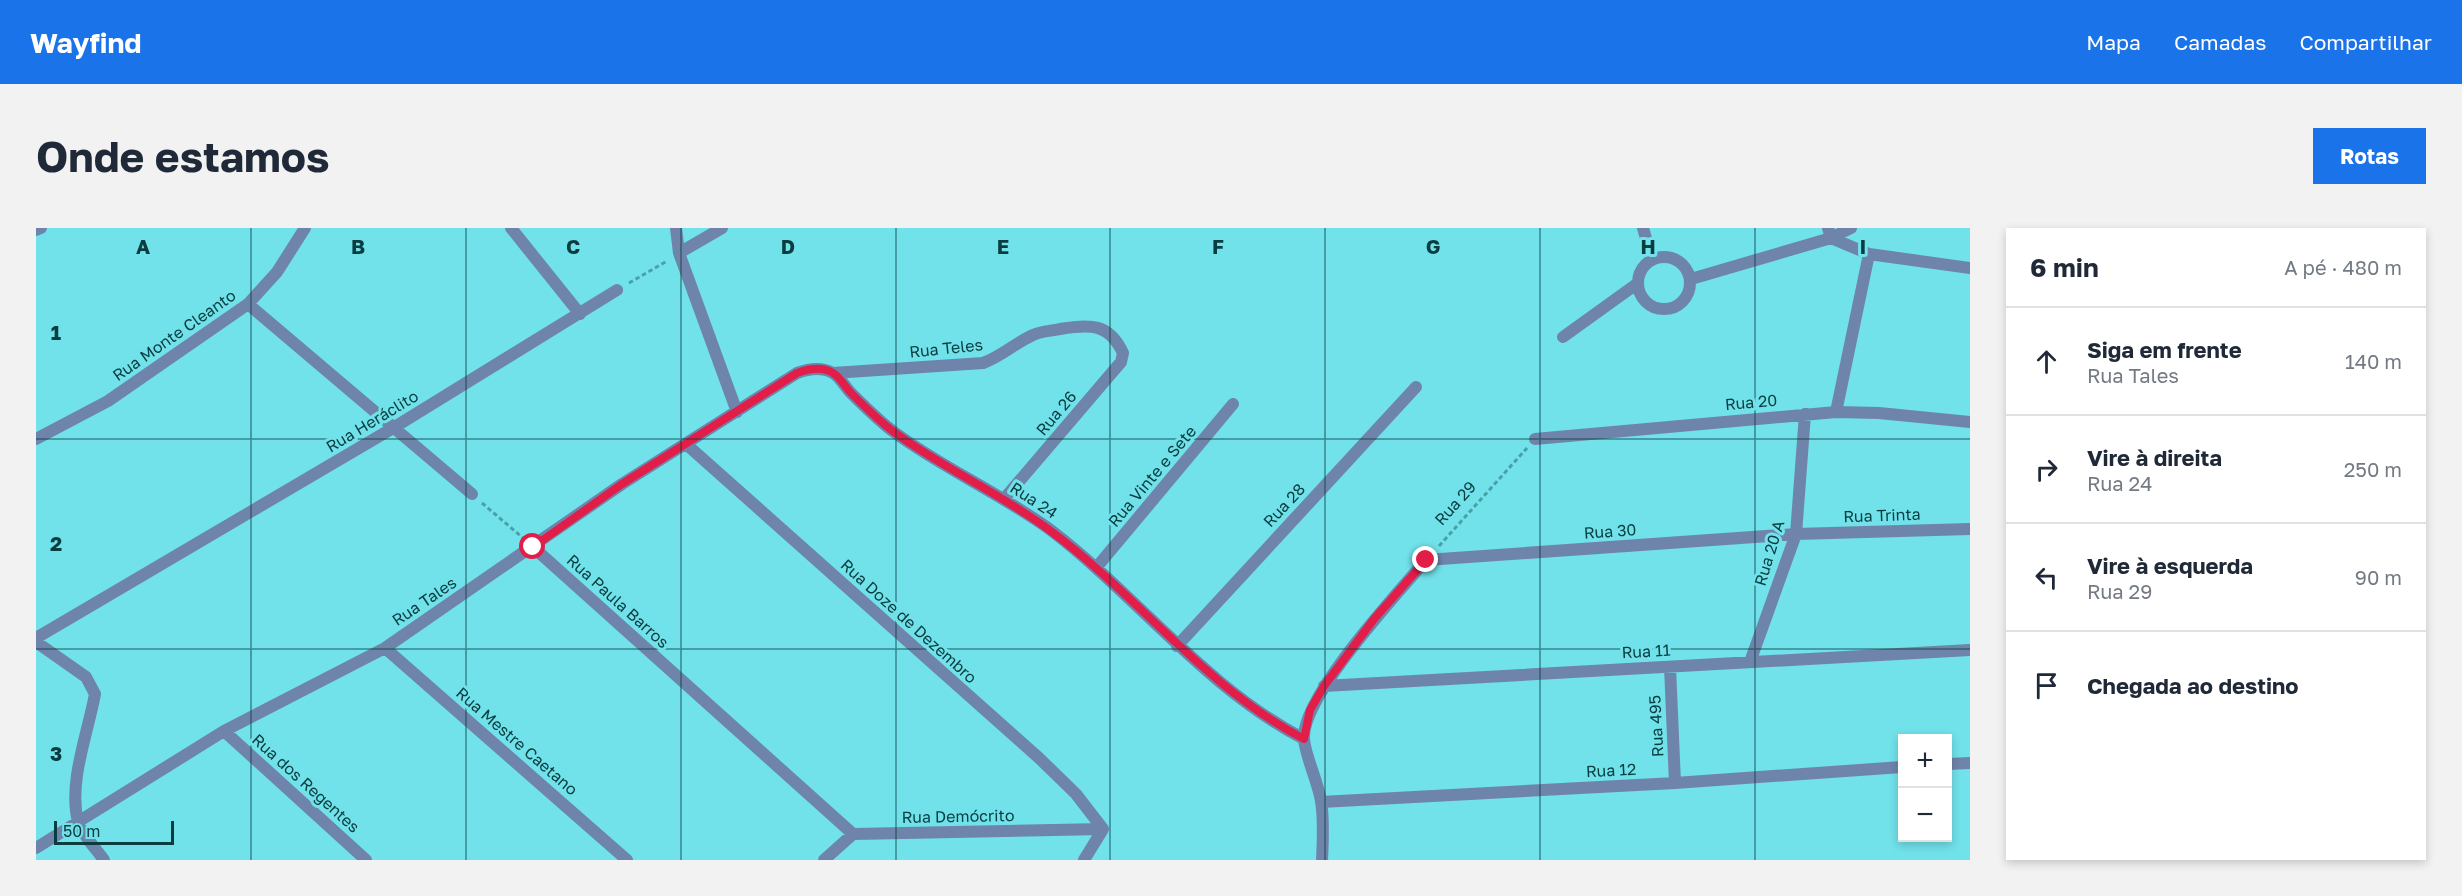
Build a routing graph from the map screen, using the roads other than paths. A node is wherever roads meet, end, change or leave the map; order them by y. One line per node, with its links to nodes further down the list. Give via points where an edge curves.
1 (41, 228): 8 (street)
2 (305, 228): 17 (street, Rua Monte Cleanto, via 277,272)
3 (510, 228): 18 (street)
4 (676, 228): 10 (street)
5 (722, 228): 10 (street)
6 (1643, 228): 12 (street)
7 (1851, 228): 9 (street)
8 (36, 230)
9 (1830, 233): 11 (street); 14 (street)
10 (679, 253): 24 (street)
11 (1869, 254): 13 (street); 25 (street)
12 (1652, 259): 14 (street, via 1664,256 1676,260); 15 (street, via 1641,269)
13 (1970, 268)
14 (1691, 279): 15 (street, via 1689,293 1680,304 1666,309 1652,306 1642,297)
15 (1638, 283): 19 (street)
16 (617, 290): 18 (street, Rua Heráclito)
17 (248, 304): 28 (street); 29 (street, Rua Monte Cleanto, via 108,401)
18 (580, 314): 28 (street, Rua Heráclito)
19 (1563, 337)
20 (1119, 344): 21 (street, Rua Teles, via 1101,327 1083,325 1034,334 983,363); 33 (street, Rua 26, via 1123,353 1120,362)
21 (827, 371): 24 (street, Rua Tales, via 809,369 797,373); 33 (street, Rua 24, via 894,432)
22 (1416, 387): 39 (street, Rua 28)
23 (1233, 404): 37 (street, Rua Vinte e Sete)
24 (737, 412): 31 (street, Rua Tales)
25 (1836, 412): 26 (street, Rua 20); 27 (street, Rua 20)
26 (1805, 414): 30 (street, Rua 20); 35 (street, Rua 20 A)
27 (1970, 422)
28 (393, 428): 32 (street); 38 (street, Rua Heráclito)
29 (36, 439)
30 (1535, 439)
31 (686, 444): 36 (street, Rua Tales); 53 (street, Rua Doze de Dezembro, via 1039,758 1076,794)
32 (472, 494)
33 (1004, 500): 37 (street, Rua 24, via 1052,531)
34 (1970, 529): 35 (street, Rua Trinta)
35 (1796, 534): 42 (street, Rua 20 A); 44 (street, Rua 30, via 1426,560 1374,619)
36 (533, 547): 40 (street, Rua Tales); 54 (street, Rua Paula Barros)
37 (1096, 568): 39 (street, Rua 24)
38 (36, 640): 52 (street, via 86,677 95,694 81,752 76,792)
39 (1178, 646): 46 (street, Rua 24, via 1276,724)
40 (385, 648): 45 (street, Rua Tales); 58 (street, Rua Mestre Caetano)
41 (1970, 650): 42 (street, Rua 11)
42 (1750, 662): 43 (street, Rua 11)
43 (1670, 667): 44 (street, Rua 11); 50 (street, Rua 495)
44 (1324, 686): 46 (street, via 1310,710)
45 (224, 731): 52 (street, Rua Tales); 57 (street, Rua dos Regentes)
46 (1304, 739): 51 (street)
47 (1970, 763): 48 (street)
48 (1952, 764)
49 (1898, 767): 50 (street, Rua 12)
50 (1675, 783): 51 (street, Rua 12)
51 (1321, 802): 61 (street)
52 (78, 823): 55 (street, Rua Tales); 56 (street)
53 (1103, 829): 54 (street, Rua Demócrito); 60 (street)
54 (853, 834): 59 (street)
55 (36, 849)
56 (104, 860)
57 (366, 860)
58 (627, 860)
59 (824, 860)
60 (1084, 860)
61 (1322, 860)

